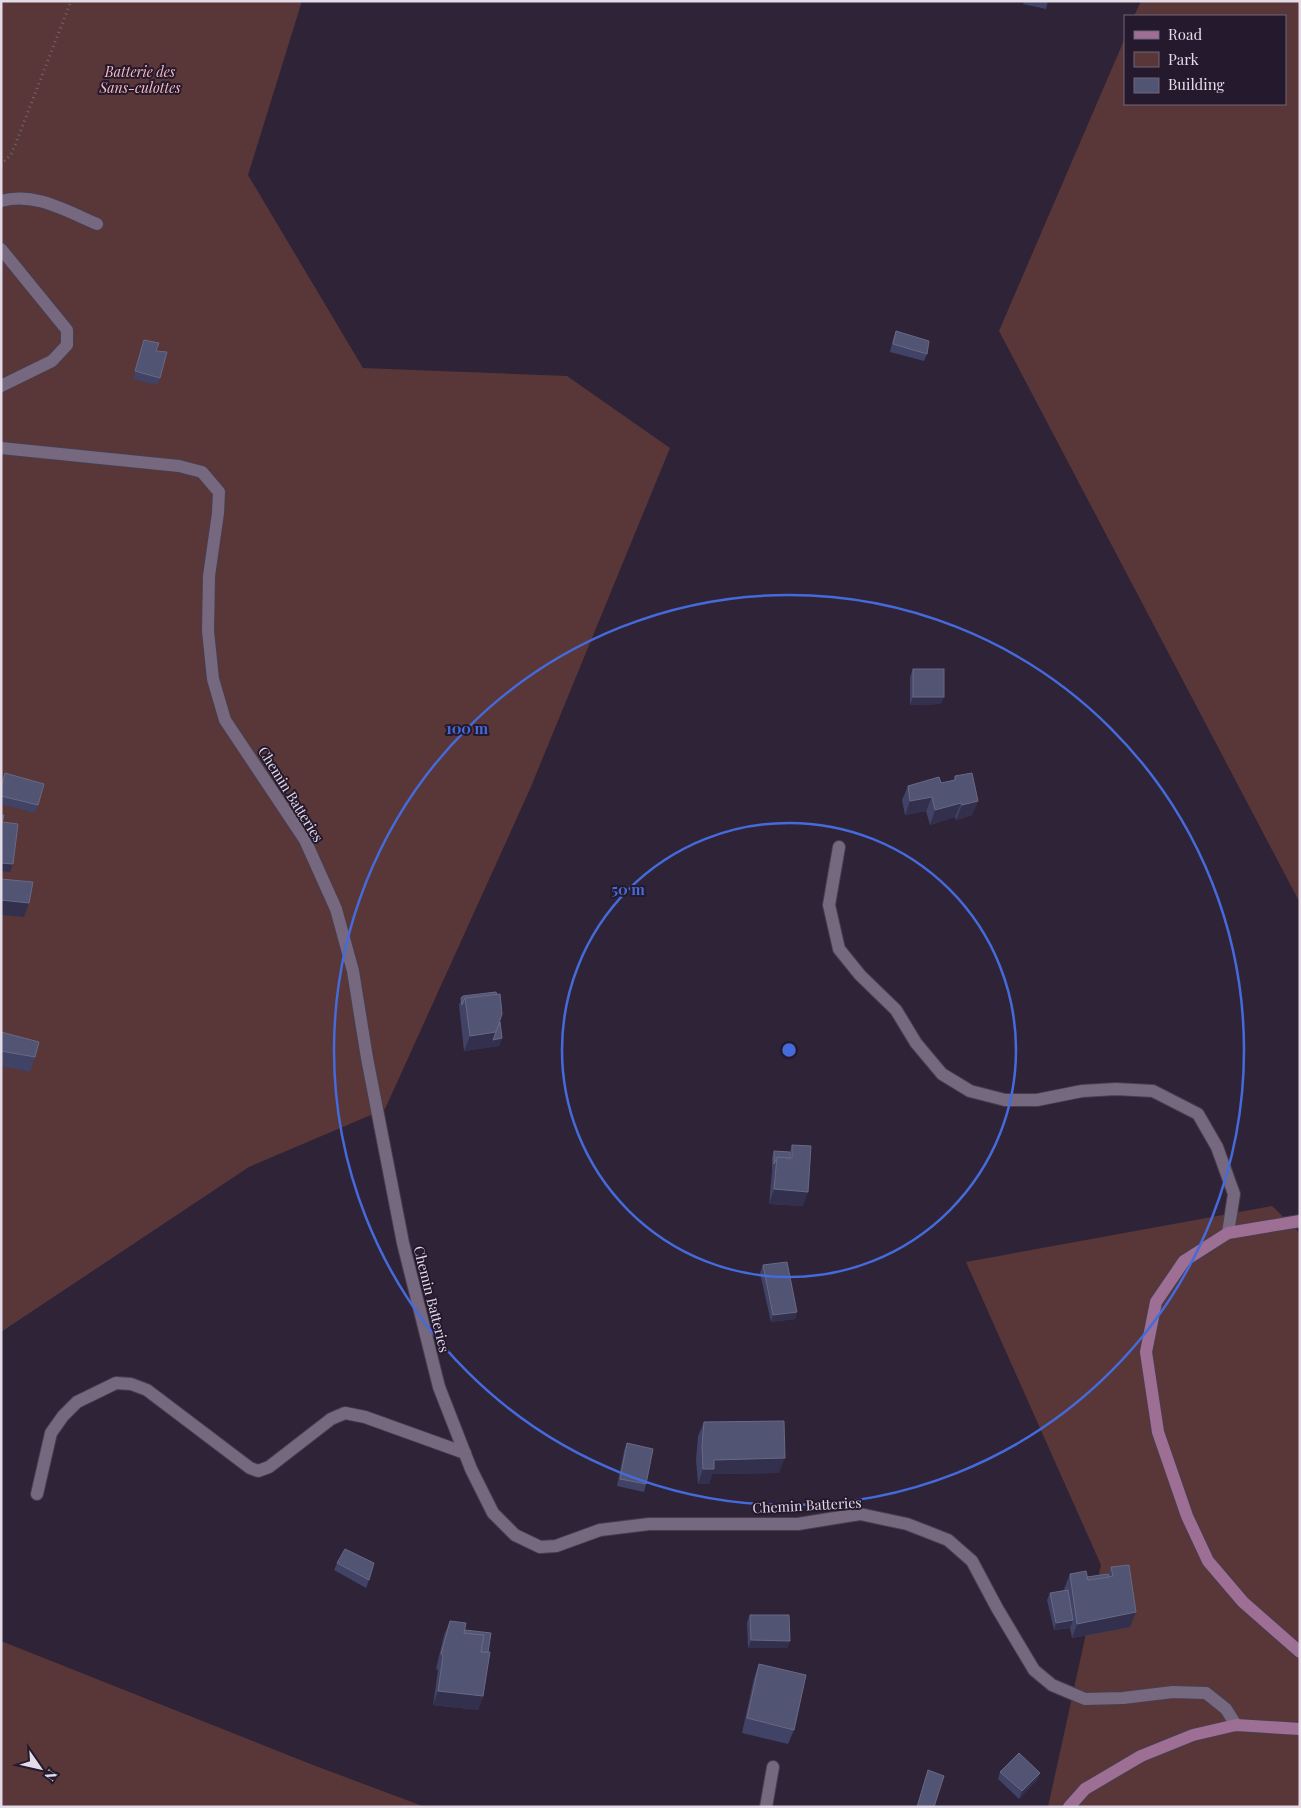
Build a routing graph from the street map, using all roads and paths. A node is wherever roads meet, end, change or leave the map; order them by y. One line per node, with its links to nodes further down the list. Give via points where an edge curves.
1 (71, 1): 2 (path, via 12,153)
2 (1, 165)
3 (1, 201): 4 (street, via 16,197 44,201)
4 (97, 224)
5 (1, 249): 6 (street, via 67,330 67,345 52,361)
6 (1, 386)
7 (1, 448): 11 (street, Chemin Batteries, via 178,466 202,472 219,492 209,576 208,631 213,680 225,720 305,840 336,909 353,971 403,1243 438,1387)
8 (839, 847): 10 (street, via 828,905 839,949 896,1010 916,1043 942,1074 970,1091 1005,1100 1037,1100 1082,1091 1154,1091 1198,1114 1217,1147 1234,1194)
9 (1300, 1221): 10 (main road)
10 (1228, 1233): 13 (main road, via 1184,1261 1156,1302 1146,1352 1158,1432 1187,1516 1208,1561 1243,1602)
11 (465, 1454): 12 (street, via 365,1417 344,1413 331,1419 269,1467 258,1471 147,1390 116,1383 77,1402 63,1416 52,1433); 14 (street, Chemin Batteries, via 493,1513 515,1535 540,1547 556,1546 600,1530 649,1524 798,1524 860,1514 907,1524 948,1540 972,1561 1034,1670 1052,1684 1085,1699 1173,1692 1206,1694 1226,1709)
12 (37, 1494)
13 (1300, 1652)
14 (1236, 1725): 15 (main road); 18 (main road, via 1193,1735 1141,1756 1085,1789)
15 (1300, 1729)
16 (773, 1767): 17 (street)
17 (766, 1807)
18 (1069, 1807)

